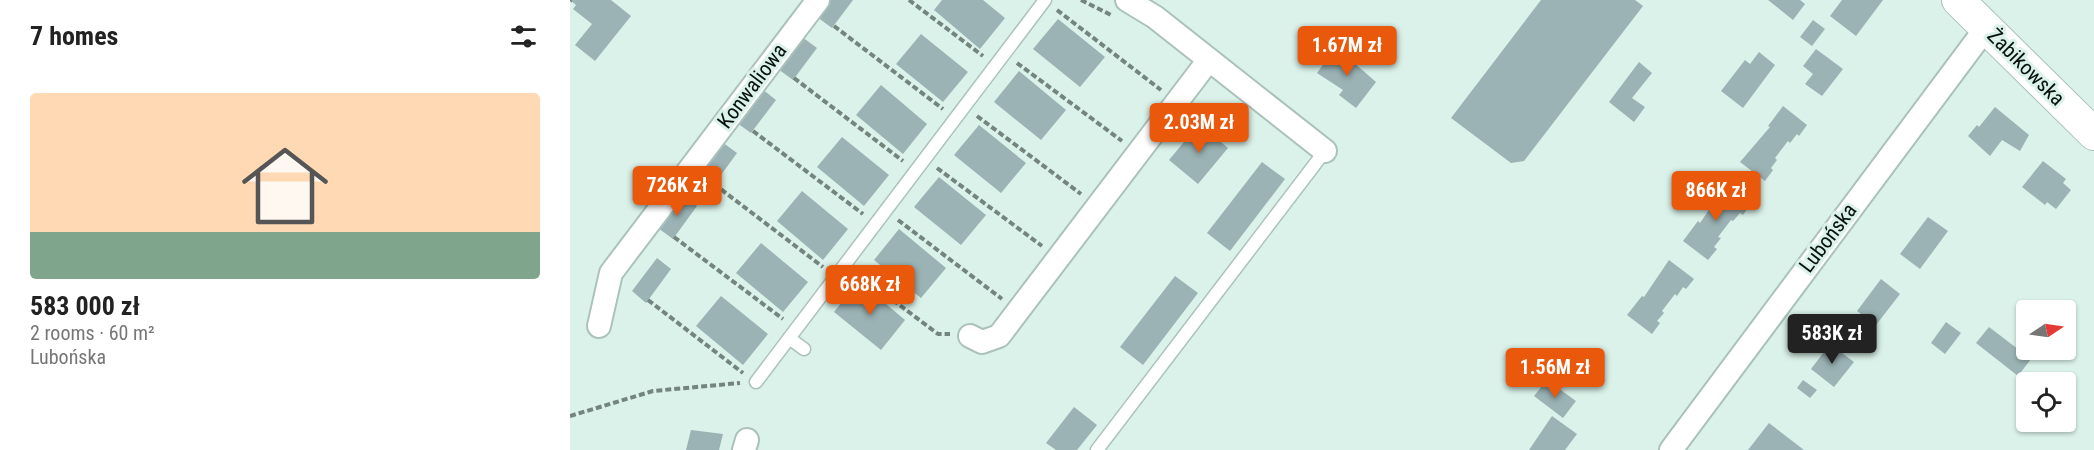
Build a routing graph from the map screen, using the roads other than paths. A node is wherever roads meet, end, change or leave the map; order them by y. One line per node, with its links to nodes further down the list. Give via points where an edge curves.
1 (818, 0): 9 (street, Konwaliowa, via 611,273)
2 (1045, 0): 10 (lane)
3 (1126, 0): 6 (street, via 1155,17)
4 (1958, 0): 5 (street, Żabikowska)
5 (1986, 28): 7 (street, Żabikowska); 15 (street, Lubońska)
6 (1208, 61): 8 (street); 11 (street, via 1018,311 993,339 982,342)
7 (2094, 134)
8 (1325, 151): 14 (lane)
9 (599, 326)
10 (792, 333): 12 (lane); 13 (lane)
11 (970, 336)
12 (804, 349)
13 (756, 382)
14 (1097, 450)
15 (1671, 450)

